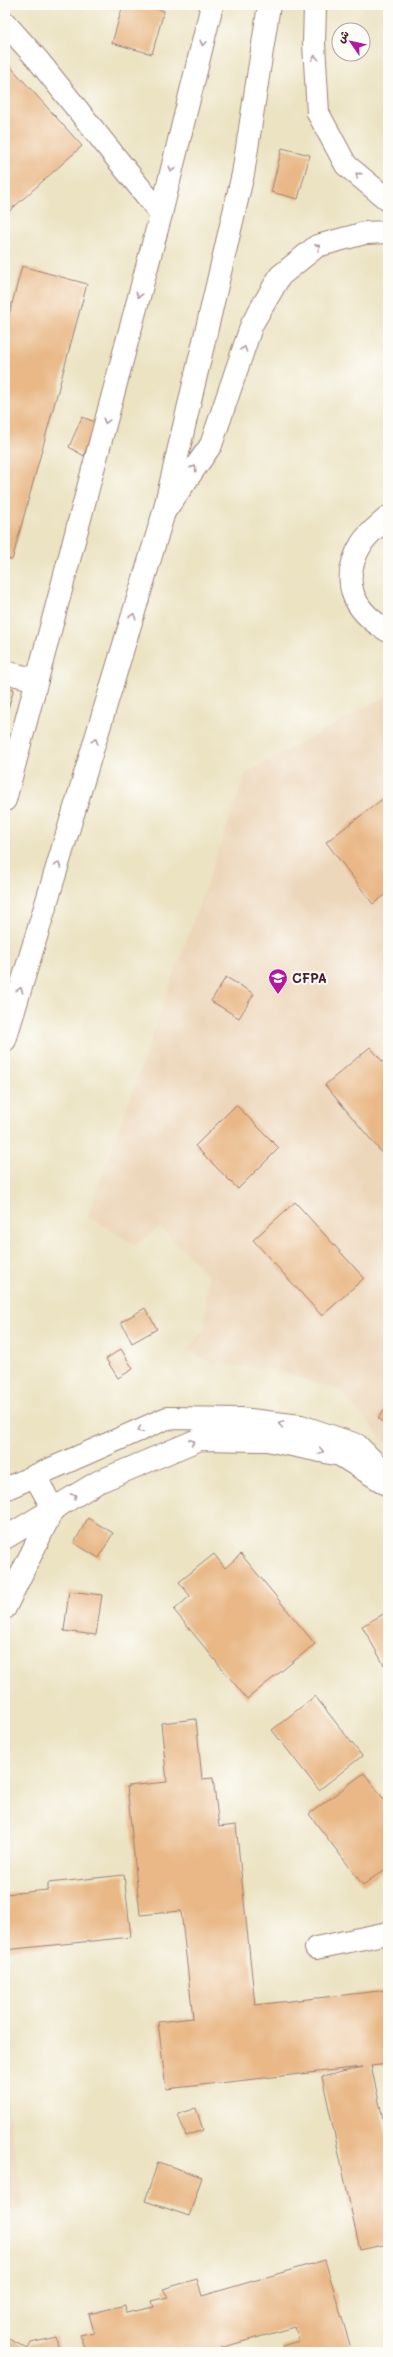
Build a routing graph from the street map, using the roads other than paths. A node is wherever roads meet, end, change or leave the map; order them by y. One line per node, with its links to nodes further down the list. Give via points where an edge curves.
1 (212, 5): 6 (main road, one-way to 6)
2 (269, 5): 8 (main road, via 243,174)
3 (315, 5): 5 (main road, one-way to 3, via 346,165 318,114 314,44)
4 (5, 23): 6 (main road, via 38,60)
5 (388, 200)
6 (161, 214): 12 (main road, one-way to 12)
7 (388, 232): 8 (main road, one-way to 7, via 211,444 252,324 280,276 317,246 365,232)
8 (164, 512): 14 (main road, one-way to 8)
9 (388, 517): 10 (main road, via 362,542 351,567 351,594 373,622)
10 (388, 631)
11 (5, 672): 12 (main road)
12 (37, 680): 13 (main road)
13 (5, 800)
14 (5, 1040)
15 (35, 1476): 16 (main road, one-way to 15, via 357,1445 301,1426 241,1419 167,1418); 18 (main road); 19 (main road)
16 (388, 1476)
17 (388, 1485): 19 (main road, one-way to 17, via 98,1482 200,1439 267,1440 340,1455)
18 (5, 1489)
19 (52, 1509): 20 (main road); 21 (main road)
20 (5, 1538)
21 (5, 1608)
22 (388, 1932): 23 (main road)
23 (316, 1948)

